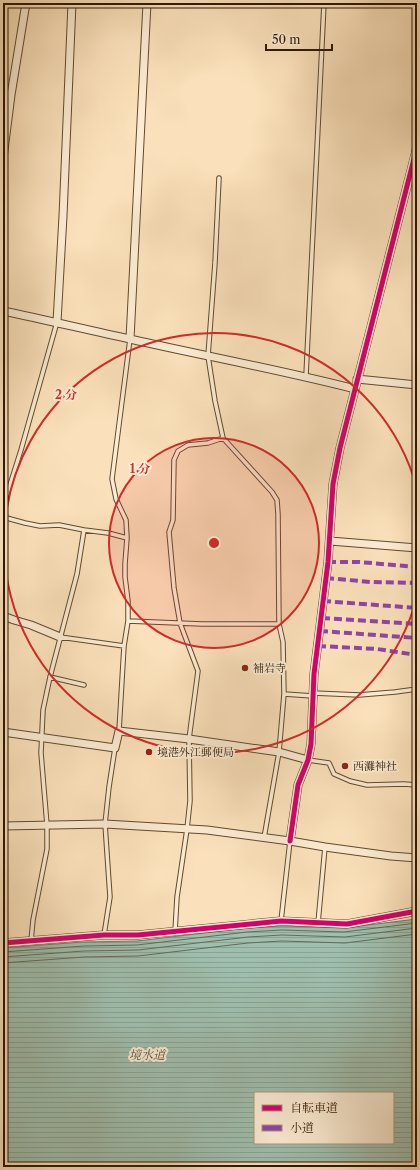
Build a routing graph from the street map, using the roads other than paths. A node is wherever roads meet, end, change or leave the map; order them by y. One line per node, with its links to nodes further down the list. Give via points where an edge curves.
1 (26, 3): 6 (street)
2 (72, 3): 9 (street)
3 (147, 3): 10 (street)
4 (324, 3): 12 (lane)
5 (417, 147): 13 (street)
6 (3, 158)
7 (219, 178): 11 (lane)
8 (3, 311): 9 (street)
9 (56, 322): 10 (street); 17 (lane)
10 (130, 339): 11 (street); 20 (lane, via 112,479 116,499 126,520)
11 (208, 356): 12 (street); 16 (lane)
12 (306, 376): 15 (street)
13 (357, 379): 14 (street); 15 (street)
14 (417, 385)
15 (355, 389): 21 (street, via 333,484)
16 (223, 438): 25 (lane, via 188,445 178,451 174,460 173,520 168,532); 26 (lane, via 277,500)
17 (3, 507)
18 (3, 517): 19 (lane, via 40,526 59,525)
19 (84, 530): 20 (lane); 27 (lane, via 77,574)
20 (127, 538): 24 (lane, via 125,577)
21 (330, 541): 22 (street); 33 (street)
22 (417, 548)
23 (3, 616): 27 (street)
24 (128, 621): 25 (lane); 28 (lane)
25 (180, 623): 26 (lane); 37 (lane, via 198,671)
26 (280, 624): 32 (lane)
27 (60, 637): 28 (lane); 29 (lane)
28 (124, 646): 34 (lane)
29 (50, 677): 30 (lane); 36 (lane, via 43,710)
30 (84, 685)
31 (417, 689): 33 (lane, via 359,695)
32 (284, 694): 33 (lane); 39 (lane)
33 (313, 695): 40 (street)
34 (119, 731): 37 (street); 38 (street)
35 (3, 732): 36 (street)
36 (42, 738): 38 (street); 43 (lane, via 40,753)
37 (189, 739): 39 (street); 45 (lane, via 190,801)
38 (116, 748): 42 (lane)
39 (278, 752): 40 (street); 46 (lane)
40 (308, 760): 41 (lane, via 329,763 334,774 367,785); 47 (street, via 298,786)
41 (417, 785)
42 (105, 824): 43 (street); 45 (street); 54 (lane, via 110,897)
43 (46, 825): 44 (street); 55 (lane, via 47,848)
44 (3, 826)
45 (187, 829): 46 (street); 53 (lane)
46 (264, 838): 47 (street)
47 (290, 841): 48 (street); 51 (lane)
48 (325, 847): 49 (street); 52 (lane)
49 (417, 858)
50 (417, 911): 52 (street, via 347,924)
51 (281, 921): 52 (street); 53 (street)
52 (318, 923)
53 (175, 932): 54 (street)
54 (104, 935): 55 (street)
55 (31, 940): 56 (street)
56 (3, 943)

